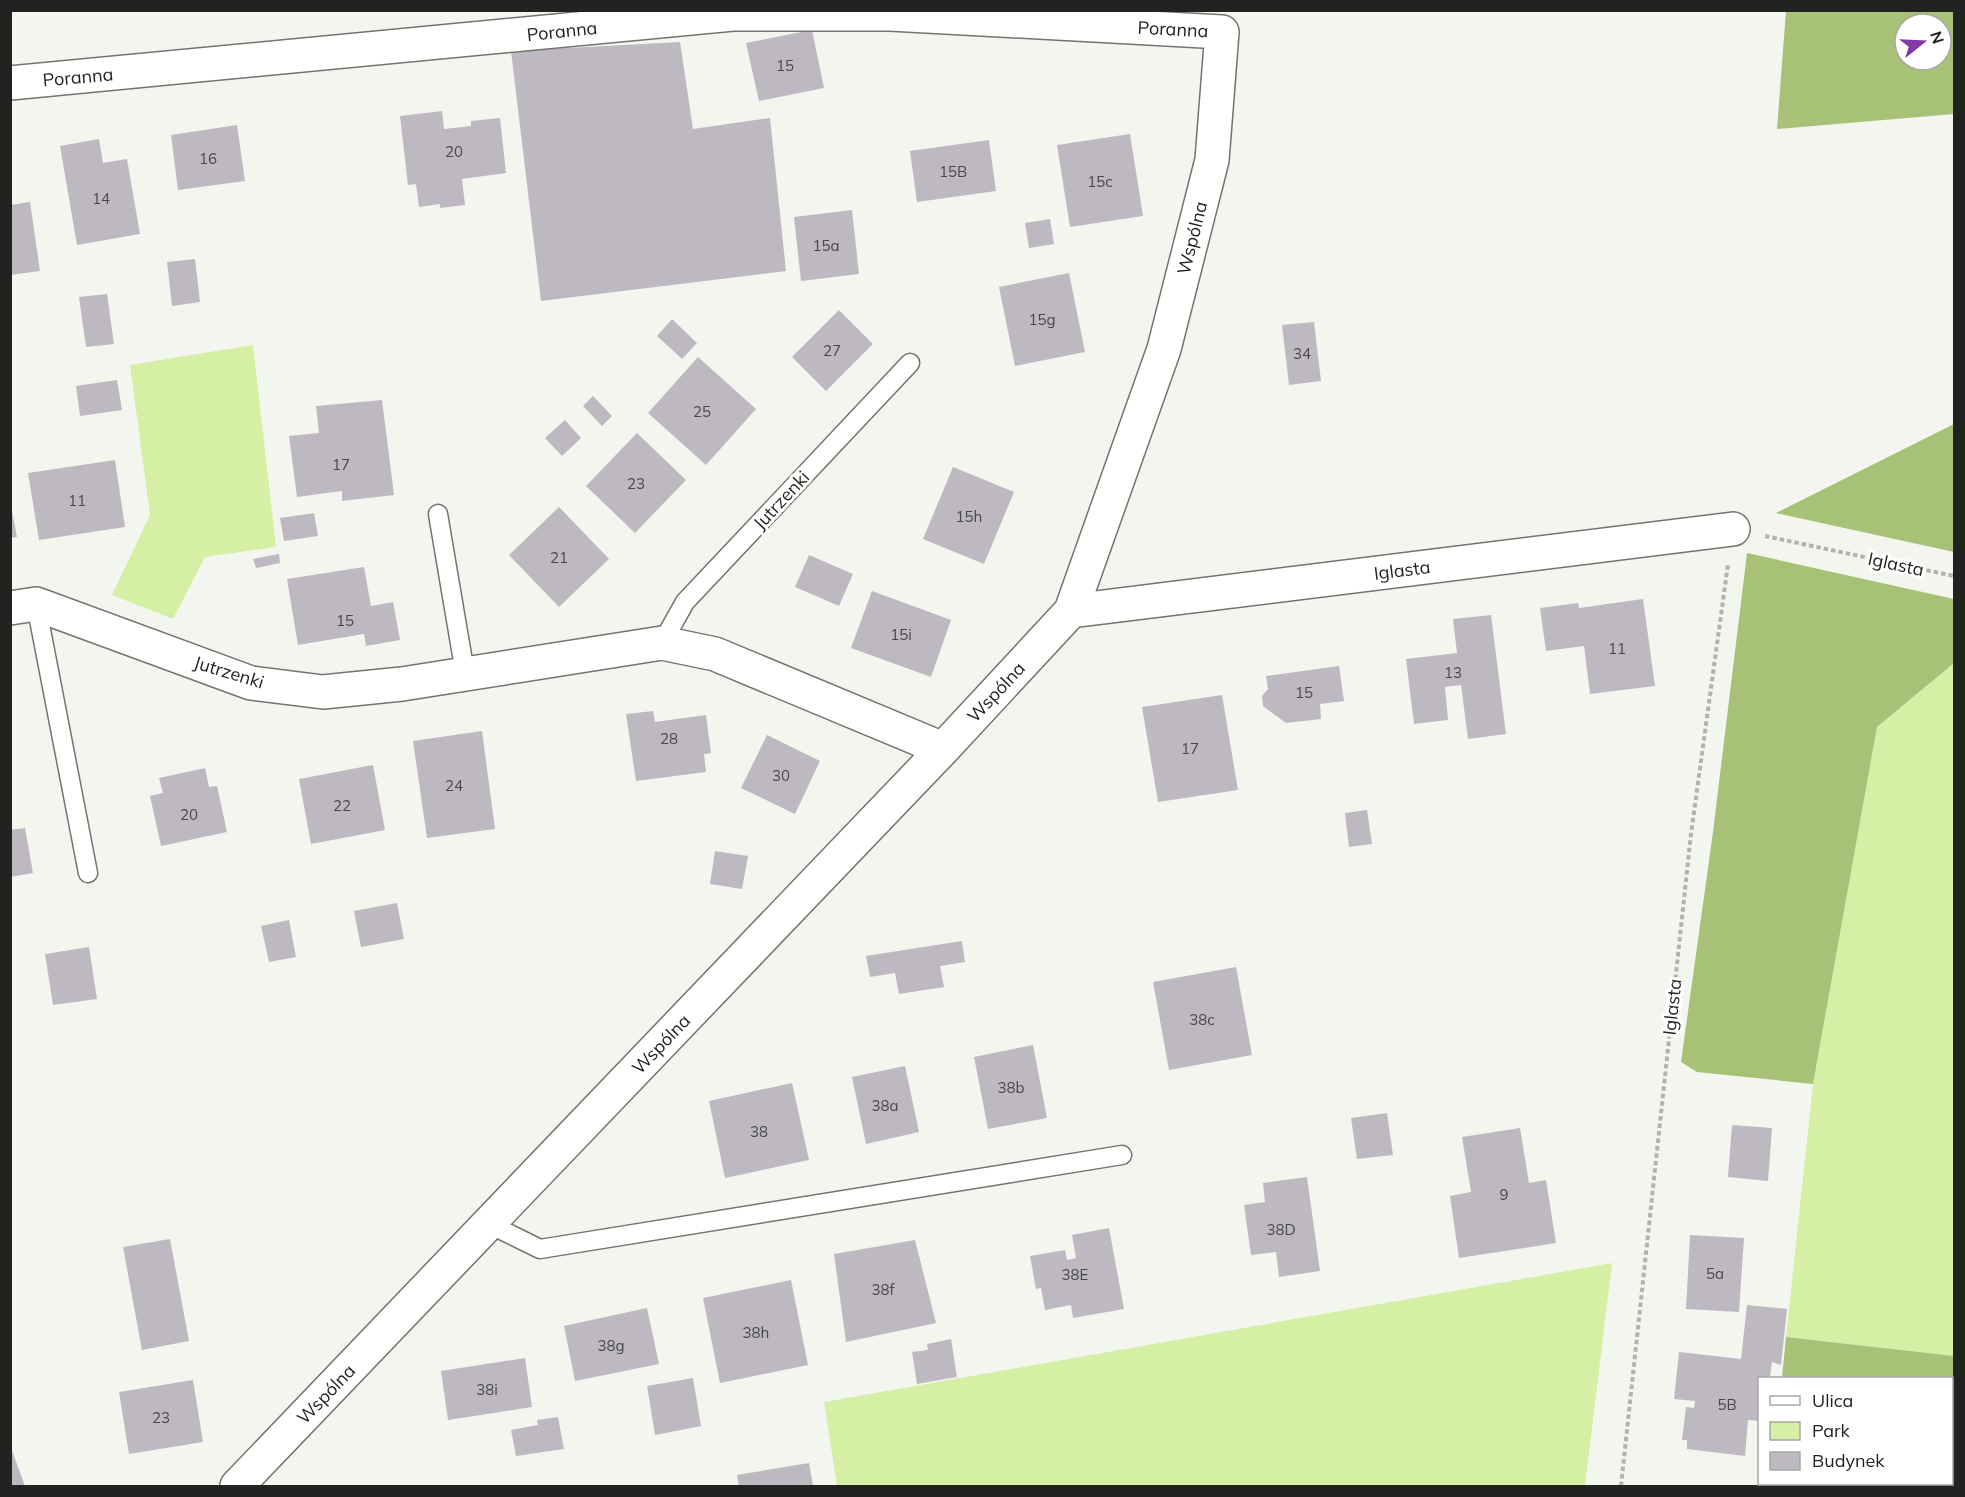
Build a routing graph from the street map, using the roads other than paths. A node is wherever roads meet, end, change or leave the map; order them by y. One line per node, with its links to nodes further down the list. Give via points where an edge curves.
1 (1221, 21): 2 (street, Poranna, via 734,14); 7 (street, Wspólna, via 1212,160 1164,349)
2 (10, 83)
3 (910, 363): 8 (lane, Jutrzenki, via 685,602)
4 (438, 514): 9 (lane)
5 (1733, 530): 7 (street, Iglasta)
6 (23, 606): 9 (street, Jutrzenki, via 251,683 323,692); 11 (lane, Jutrzenki)
7 (1071, 611): 10 (street, Wspólna)
8 (662, 643): 9 (street, Jutrzenki); 10 (street, Jutrzenki, via 715,654)
9 (465, 673)
10 (943, 749): 13 (street, Wspólna)
11 (88, 873)
12 (1122, 1155): 13 (lane, via 540,1249)
13 (489, 1224): 14 (street, Wspólna)
14 (237, 1486)

